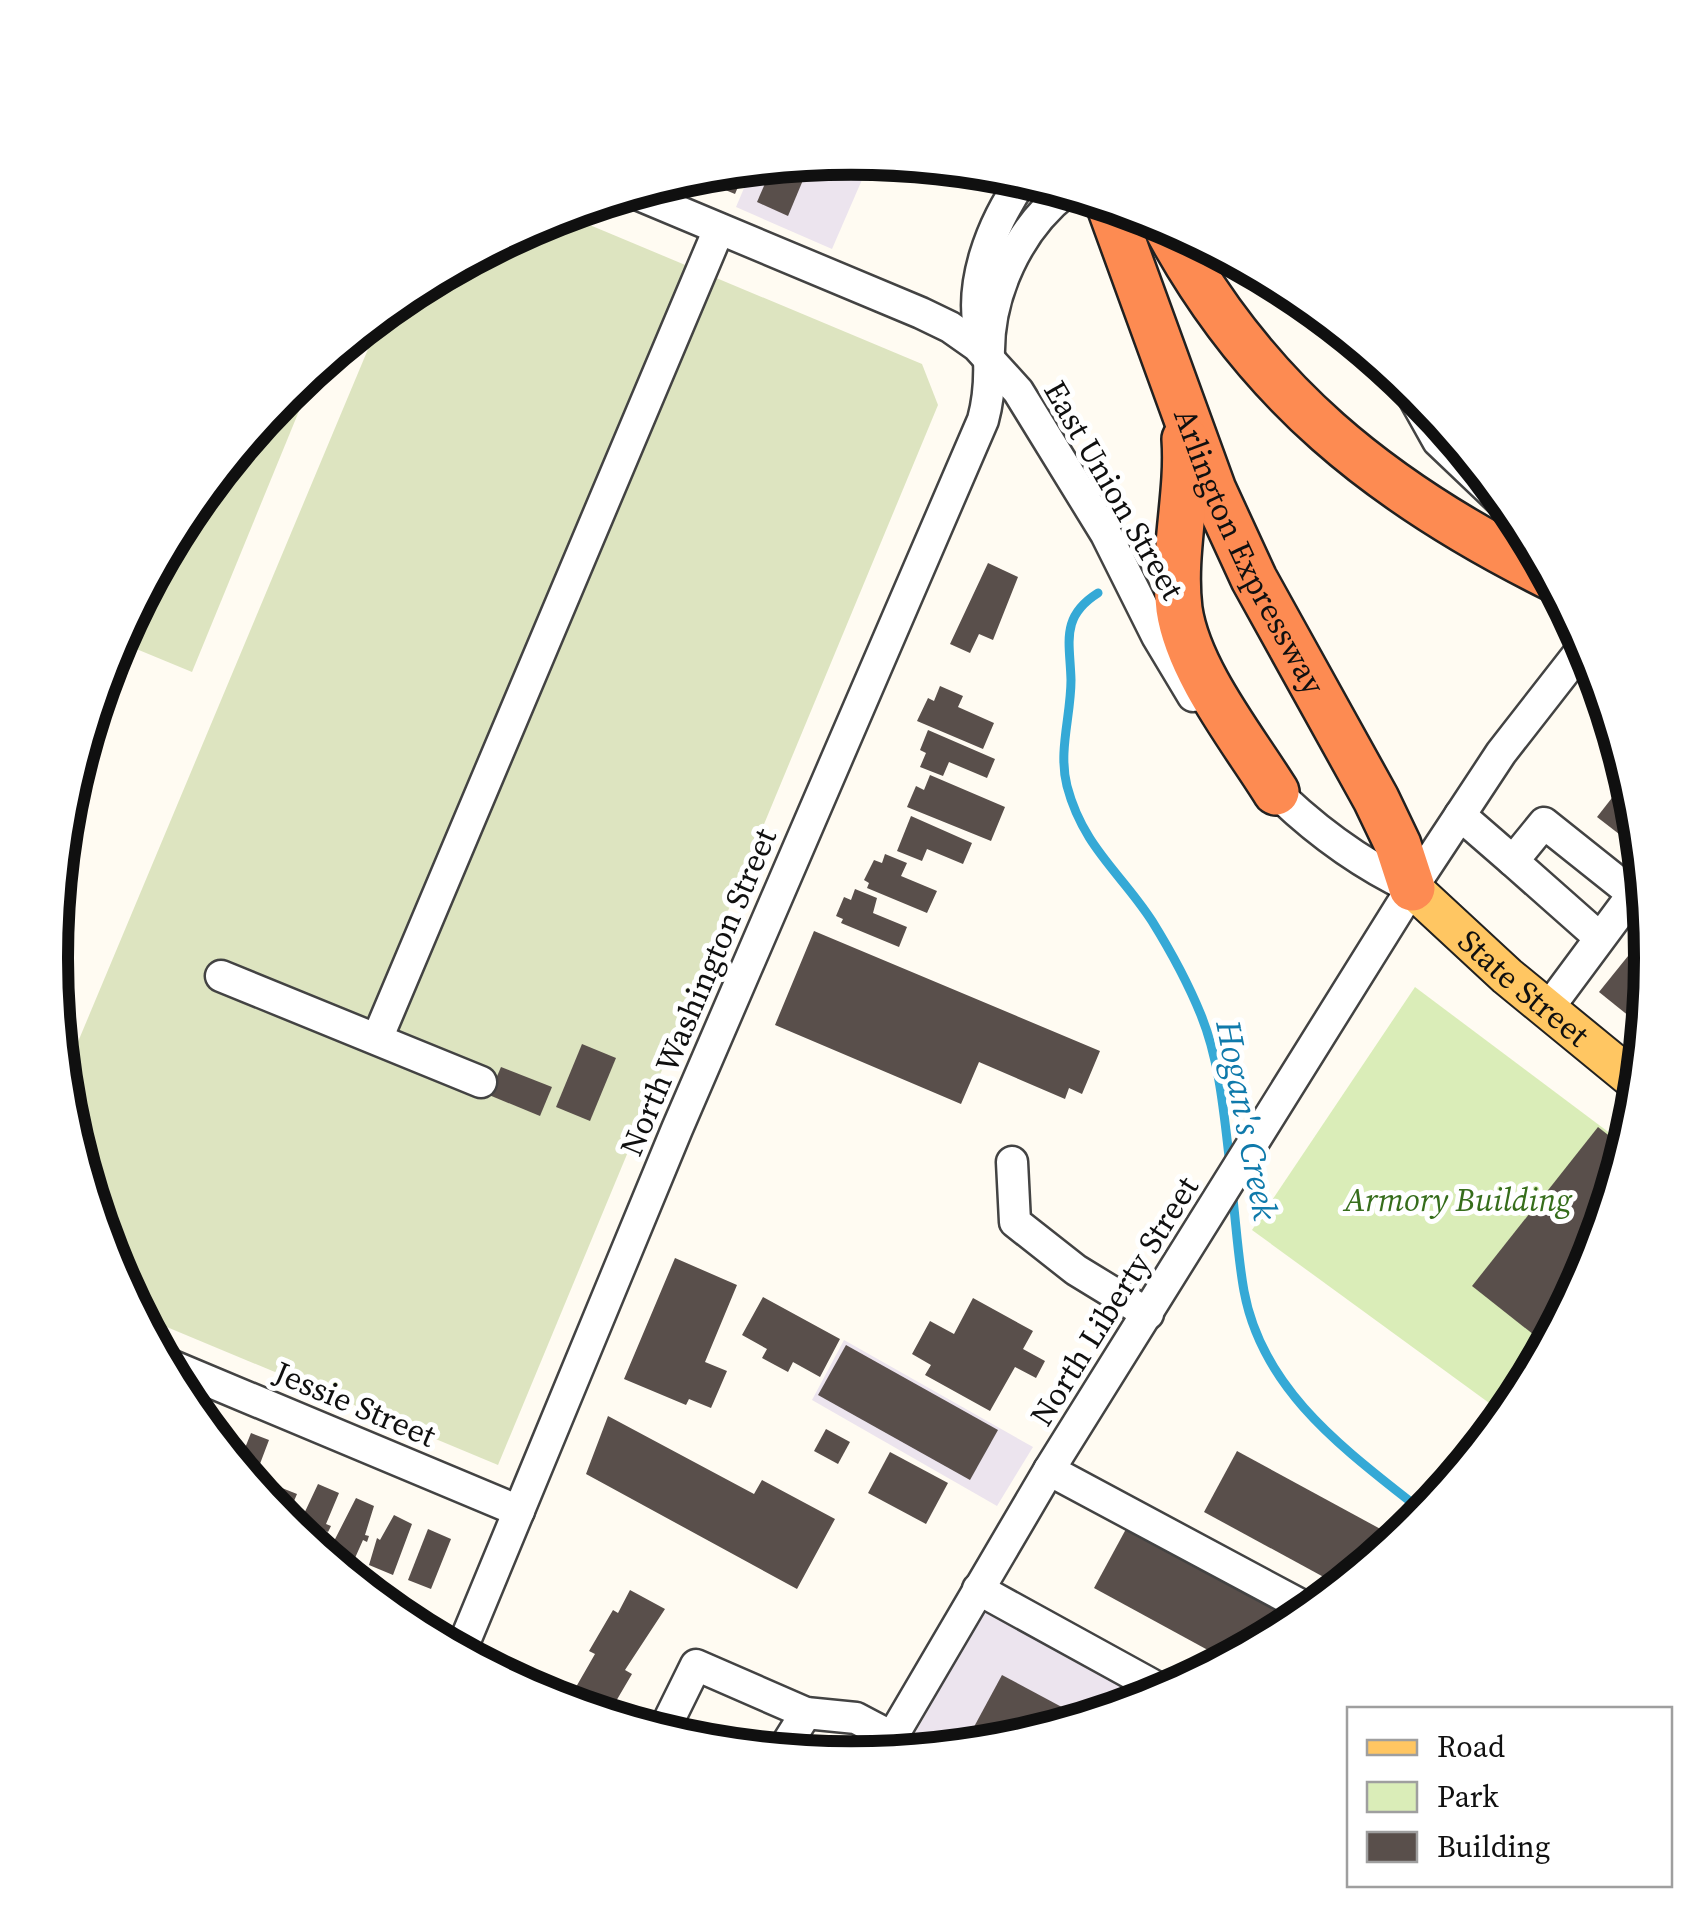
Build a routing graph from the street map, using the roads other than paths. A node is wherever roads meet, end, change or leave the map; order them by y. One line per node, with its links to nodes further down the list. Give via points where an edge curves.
1 (1015, 193): 7 (street, North Washington Street, via 977,282 977,318)
2 (653, 201): 5 (street, East Union Street)
3 (1055, 202): 7 (street, North Washington Street, via 1013,256 996,304)
4 (1115, 221): 8 (highway, Arlington Expressway)
5 (719, 229): 7 (street, East Union Street, via 935,320); 20 (street)
6 (1179, 248): 9 (highway, via 1238,338 1328,433 1430,511)
7 (989, 356): 11 (street, East Union Street, via 1051,442 1195,698); 27 (street, North Washington Street, via 983,420 676,1129)
8 (1181, 408): 11 (highway, via 1182,621 1208,684); 14 (highway, Arlington Expressway, via 1239,548 1376,798)
9 (1529, 565)
10 (1575, 658): 12 (street, North Liberty Street)
11 (1276, 792): 14 (street, East Union Street, via 1338,846)
12 (1460, 815): 13 (street); 14 (street, North Liberty Street)
13 (1514, 862): 16 (street, via 1544,823); 17 (street)
14 (1412, 888): 19 (main road, State Street); 24 (street, North Liberty Street)
15 (1632, 894): 17 (street)
16 (1632, 894)
17 (1600, 938): 19 (street)
18 (221, 976): 20 (street)
19 (1546, 1010): 21 (main road, State Street)
20 (378, 1039): 22 (street)
21 (1626, 1074)
22 (481, 1082)
23 (1012, 1162): 24 (street, via 1015,1222)
24 (1148, 1314): 26 (street, North Liberty Street)
25 (186, 1371): 27 (street, Jessie Street)
26 (1049, 1470): 28 (street, North Liberty Street); 29 (street)
27 (519, 1511): 30 (street, North Washington Street)
28 (978, 1589): 31 (street); 35 (street, North Liberty Street)
29 (1296, 1603)
30 (466, 1641)
31 (1148, 1683)
32 (806, 1713): 33 (street, via 696,1665); 34 (street); 36 (street, via 856,1718)
33 (669, 1720)
34 (789, 1739)
35 (891, 1740)
36 (880, 1741)

